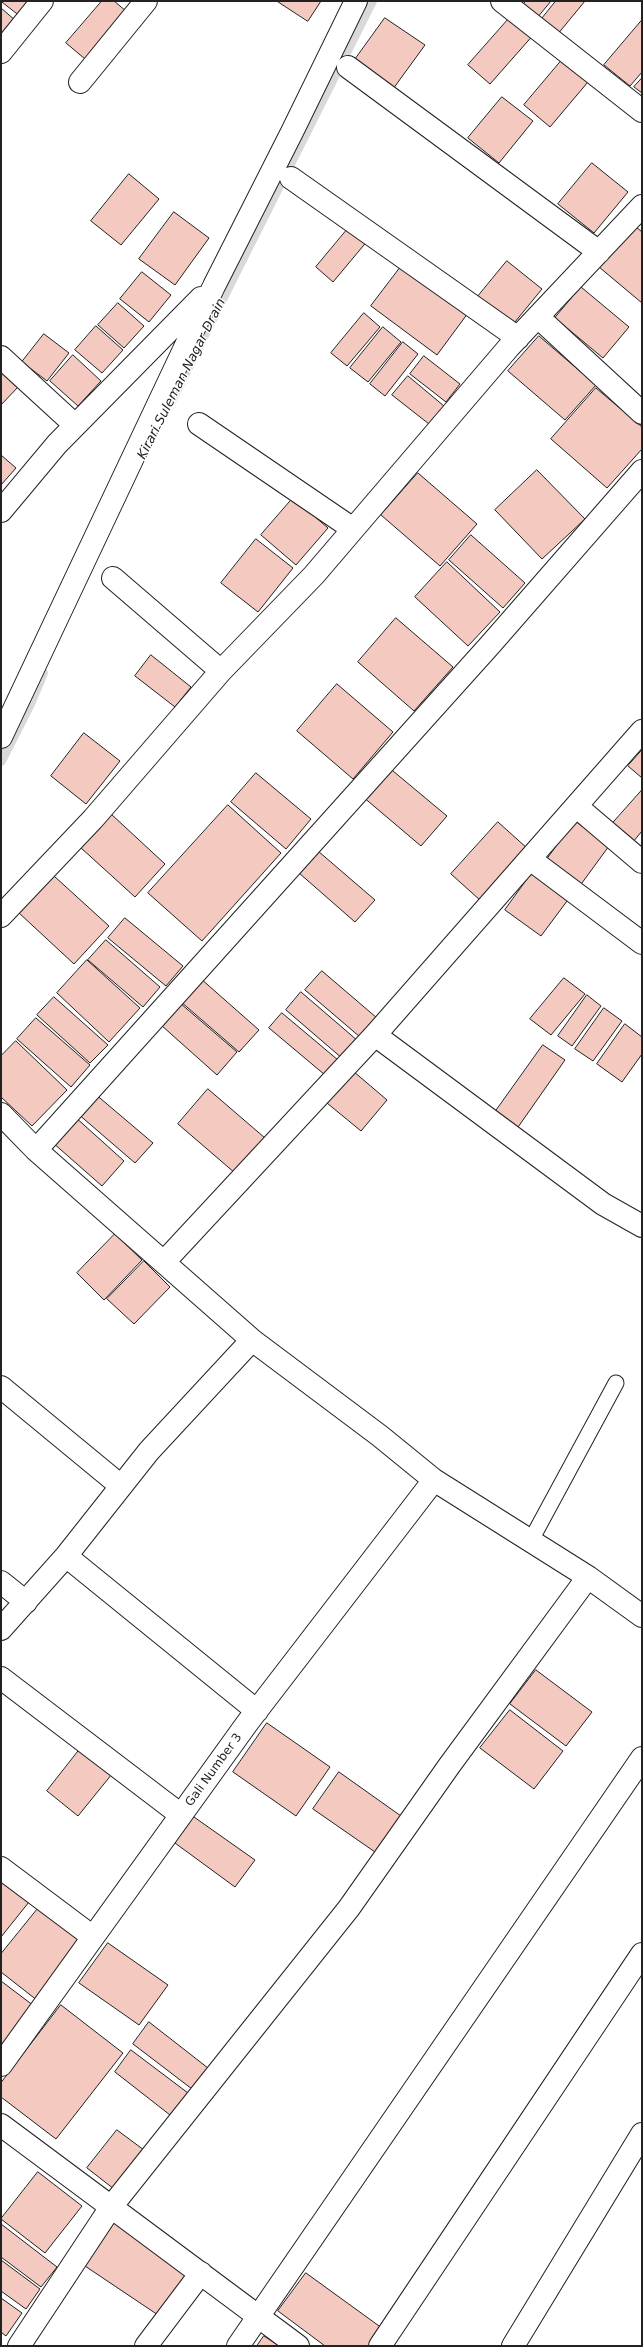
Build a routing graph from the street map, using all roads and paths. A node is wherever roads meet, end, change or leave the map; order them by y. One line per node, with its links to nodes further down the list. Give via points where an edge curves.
1 (42, 1): 5 (street)
2 (146, 1): 7 (street)
3 (356, 1): 12 (street)
4 (502, 1): 8 (street)
5 (1, 52)
6 (348, 67): 11 (street)
7 (80, 82)
8 (642, 111)
9 (291, 178): 14 (street)
10 (642, 206): 11 (street)
11 (599, 252): 13 (street)
12 (214, 286): 18 (street); 25 (street)
13 (538, 316): 14 (street); 16 (street)
14 (518, 338): 21 (street)
15 (1, 357): 18 (street)
16 (642, 413)
17 (199, 424): 21 (street)
18 (75, 425): 20 (street, via 56,444)
19 (642, 471): 33 (street, via 490,645)
20 (1, 511)
21 (353, 529): 23 (street, via 314,575)
22 (113, 578): 23 (street)
23 (221, 671): 29 (street, via 93,819)
24 (642, 731): 26 (street)
25 (1, 737)
26 (576, 806): 27 (street); 28 (street)
27 (530, 859): 30 (street); 31 (street)
28 (642, 862)
29 (1, 916)
30 (642, 943)
31 (375, 1035): 34 (street, via 603,1204); 35 (street)
32 (1, 1114): 33 (street)
33 (36, 1150): 35 (street)
34 (642, 1226)
35 (164, 1262): 36 (street)
36 (252, 1340): 39 (street); 40 (street, via 149,1451)
37 (616, 1383): 41 (lane)
38 (1, 1387): 40 (street)
39 (434, 1480): 41 (street); 49 (street, Gali Number 3)
40 (121, 1486): 42 (street)
41 (530, 1542): 43 (street)
42 (66, 1556): 45 (street); 49 (street)
43 (588, 1577): 46 (street); 58 (street, via 449,1766 349,1908)
44 (1, 1582): 45 (street)
45 (26, 1602): 47 (street)
46 (642, 1616)
47 (1, 1629)
48 (1, 1678): 51 (street)
49 (256, 1711): 51 (street, Gali Number 3)
50 (642, 1758): 60 (street)
51 (181, 1815): 53 (street, Gali Number 3)
52 (1, 1868): 53 (street)
53 (93, 1937): 55 (street, Gali Number 3)
54 (642, 1954): 65 (street)
55 (1, 2065)
56 (1, 2125): 58 (street)
57 (642, 2134): 66 (street)
58 (111, 2207): 59 (street); 61 (street)
59 (201, 2274): 60 (street); 62 (street)
60 (258, 2316): 63 (street); 64 (street)
61 (19, 2346)
62 (146, 2346)
63 (238, 2346)
64 (298, 2346)
65 (380, 2346)
66 (512, 2346)

